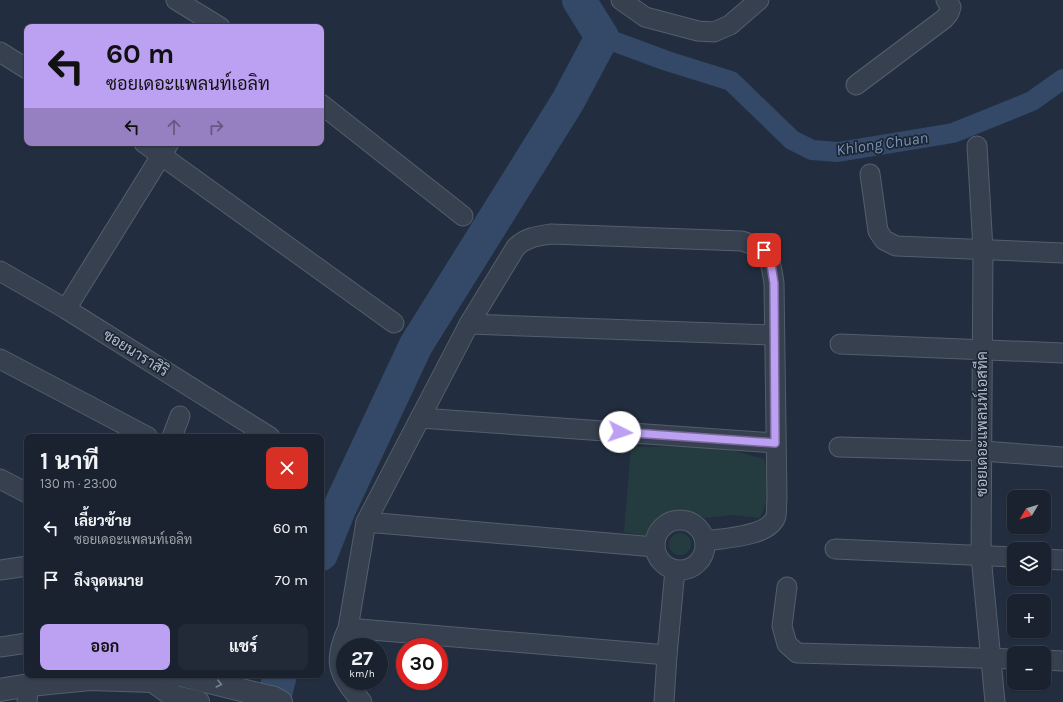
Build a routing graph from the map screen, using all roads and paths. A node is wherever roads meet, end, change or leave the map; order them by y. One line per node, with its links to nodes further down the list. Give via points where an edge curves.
1 (176, 0): 5 (street)
2 (621, 0): 3 (street, via 645,17 714,32 730,26)
3 (759, 0)
4 (946, 0): 8 (street, via 951,7 944,19)
5 (215, 24)
6 (0, 52): 7 (street)
7 (24, 67)
8 (856, 85)
9 (324, 106): 14 (street)
10 (155, 146): 12 (street)
11 (977, 146): 15 (street, ซอยเดอะแพลนท์เอสทีค)
12 (166, 149): 18 (street); 19 (street)
13 (870, 174): 15 (street, via 878,231 884,240 896,246)
14 (463, 216)
15 (983, 249): 16 (street); 23 (street, ซอยเดอะแพลนท์เอสทีค)
16 (1063, 253)
17 (0, 271): 18 (street, ซอยนาราสิริ)
18 (66, 309): 30 (street, ซอยนาราสิริ)
19 (394, 323)
20 (469, 324): 21 (street); 21 (street, via 516,246 532,236 551,234 742,241 756,245 770,258 774,283); 27 (street)
21 (774, 335): 31 (street)
22 (840, 344): 23 (street)
23 (982, 349): 24 (street); 33 (street, ซอยเดอะแพลนท์เอสทีค)
24 (1063, 352)
25 (0, 359): 28 (street)
26 (180, 416): 29 (street)
27 (420, 418): 31 (street); 37 (street)
28 (142, 434)
29 (173, 434)
30 (265, 434)
31 (775, 443): 38 (street, via 776,517 768,528)
32 (839, 448): 33 (street)
33 (983, 451): 34 (street); 41 (street, ซอยเดอะแพลนท์เอสทีค)
34 (1063, 457)
35 (0, 479): 36 (street)
36 (24, 491)
37 (366, 522): 39 (street); 49 (street)
38 (705, 541): 39 (street, via 697,527 682,520 673,521 660,531); 47 (street, via 705,550 697,564 691,568)
39 (655, 547): 47 (street, via 661,561)
40 (835, 549): 41 (street)
41 (981, 556): 42 (street); 53 (street, ซอยเดอะแพลนท์เอสทีค)
42 (1007, 557)
43 (1051, 559): 44 (street)
44 (1063, 560)
45 (24, 566): 46 (street)
46 (0, 570)
47 (675, 570): 52 (street)
48 (788, 587): 53 (street, via 782,626 787,644 797,653)
49 (348, 628): 52 (street); 63 (street, via 338,658 344,681)
50 (24, 644): 51 (street)
51 (0, 648)
52 (666, 655): 64 (street)
53 (991, 658): 54 (street); 65 (street, ซอยเดอะแพลนท์เอสทีค)
54 (1007, 659)
55 (1051, 660): 56 (street)
56 (1063, 661)
57 (161, 678): 60 (street, via 90,679); 61 (street, via 175,697)
58 (193, 678): 62 (street, one-way to 62, via 274,698)
59 (0, 690): 60 (street)
60 (28, 693)
61 (198, 702)
62 (281, 702)
63 (362, 702)
64 (664, 702)
65 (995, 702)

